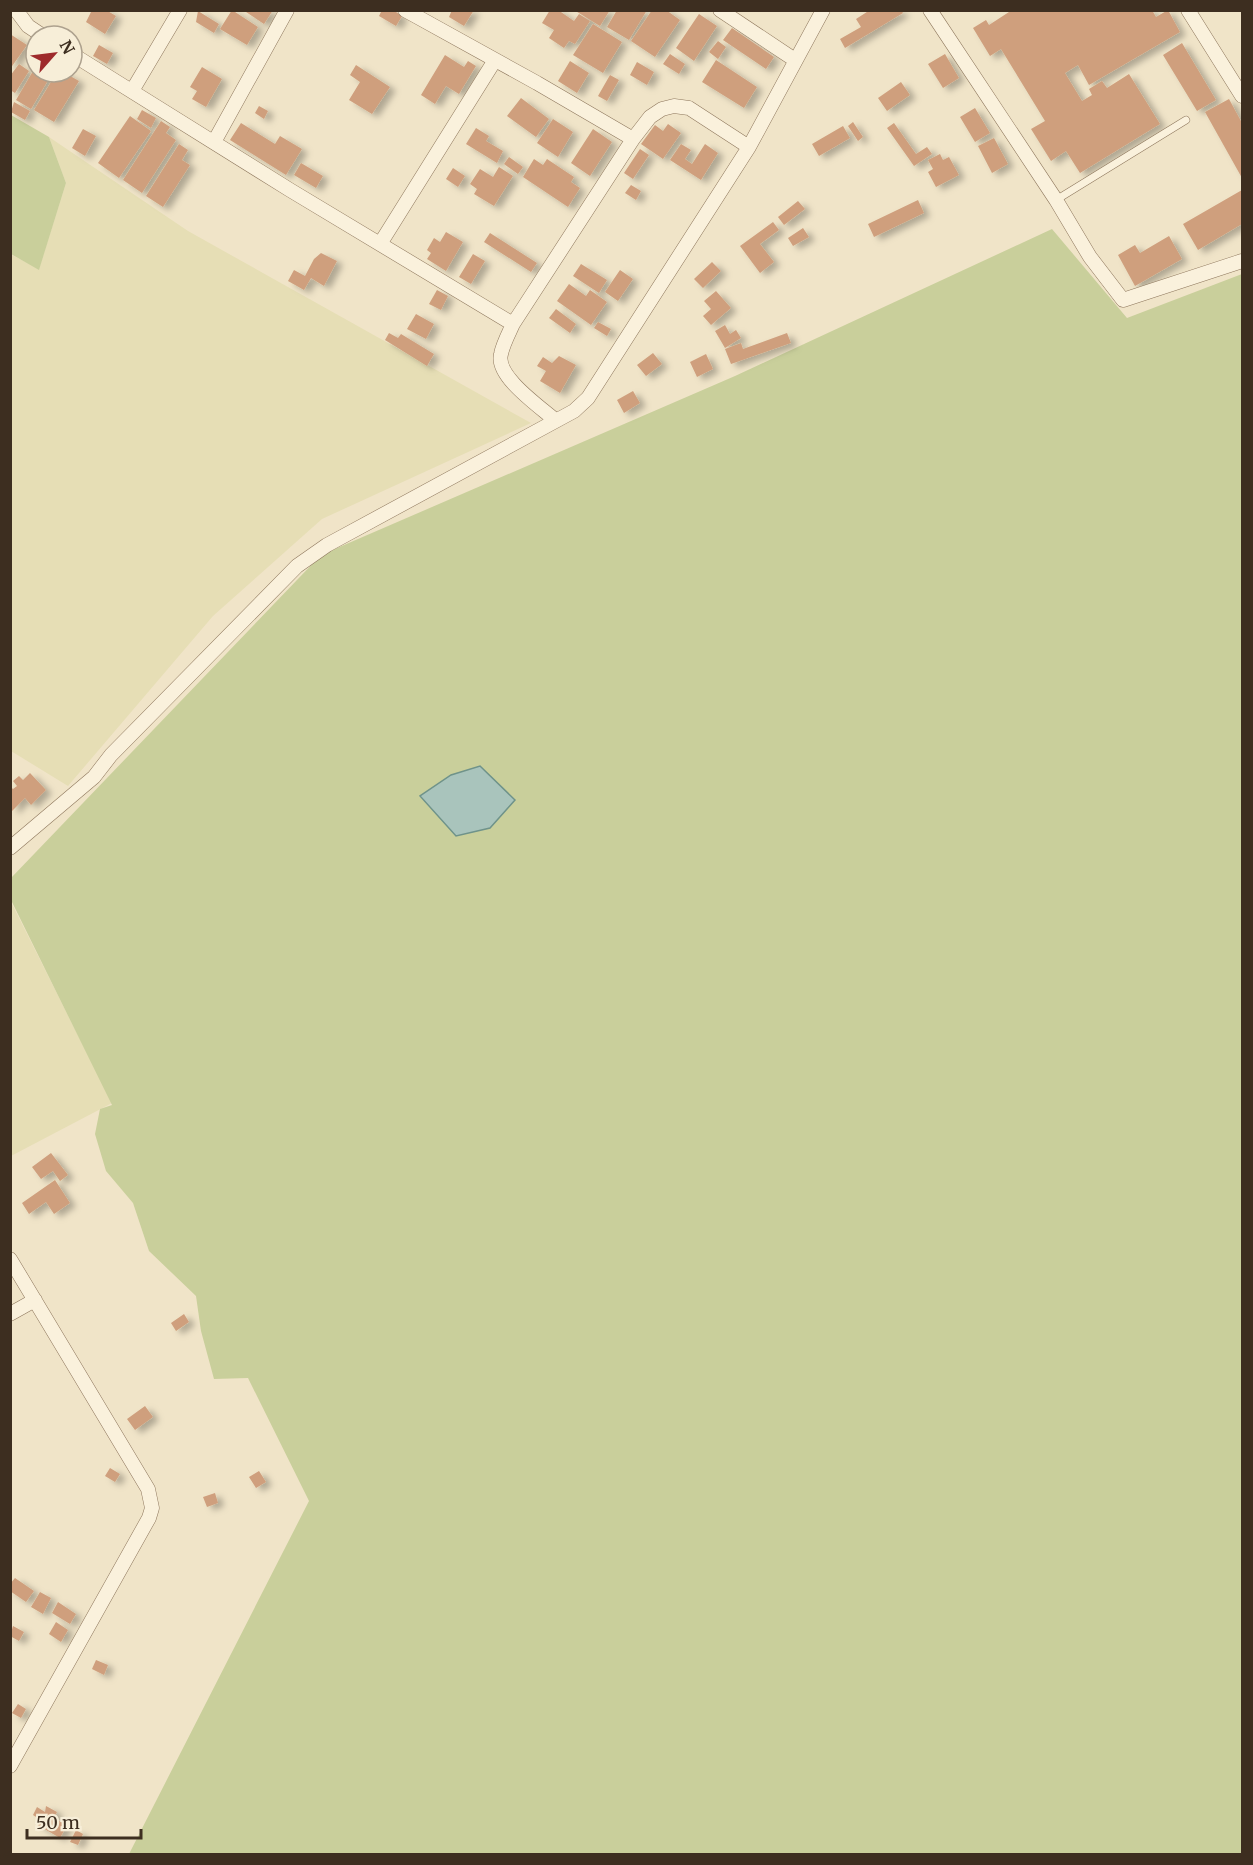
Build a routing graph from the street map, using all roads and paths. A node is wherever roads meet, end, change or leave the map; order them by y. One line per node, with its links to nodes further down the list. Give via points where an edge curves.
1 (16, 10): 9 (street)
2 (180, 10): 13 (street)
3 (287, 10): 17 (street)
4 (405, 10): 10 (street)
5 (720, 10): 11 (street)
6 (823, 10): 11 (street)
7 (930, 10): 19 (street)
8 (1188, 10): 14 (street)
9 (26, 24)
10 (495, 60): 16 (street); 20 (street)
11 (795, 60): 18 (street)
12 (84, 61): 13 (street)
13 (132, 90): 17 (street)
14 (1242, 96)
15 (1186, 120): 19 (lane)
16 (633, 140): 18 (street, via 650,117 674,106 689,108); 22 (street)
17 (214, 142): 20 (street)
18 (749, 147): 23 (street, via 588,398 574,411)
19 (1056, 200): 21 (street, via 1090,257 1123,300)
20 (380, 243): 22 (street)
21 (1242, 261)
22 (513, 324): 23 (street, via 500,356 502,370)
23 (555, 420): 24 (street, via 327,545 297,566 111,755 94,777)
24 (10, 848)
25 (10, 1259): 26 (street)
26 (35, 1300): 27 (street); 28 (street, via 148,1489 152,1508)
27 (10, 1314)
28 (10, 1766)

